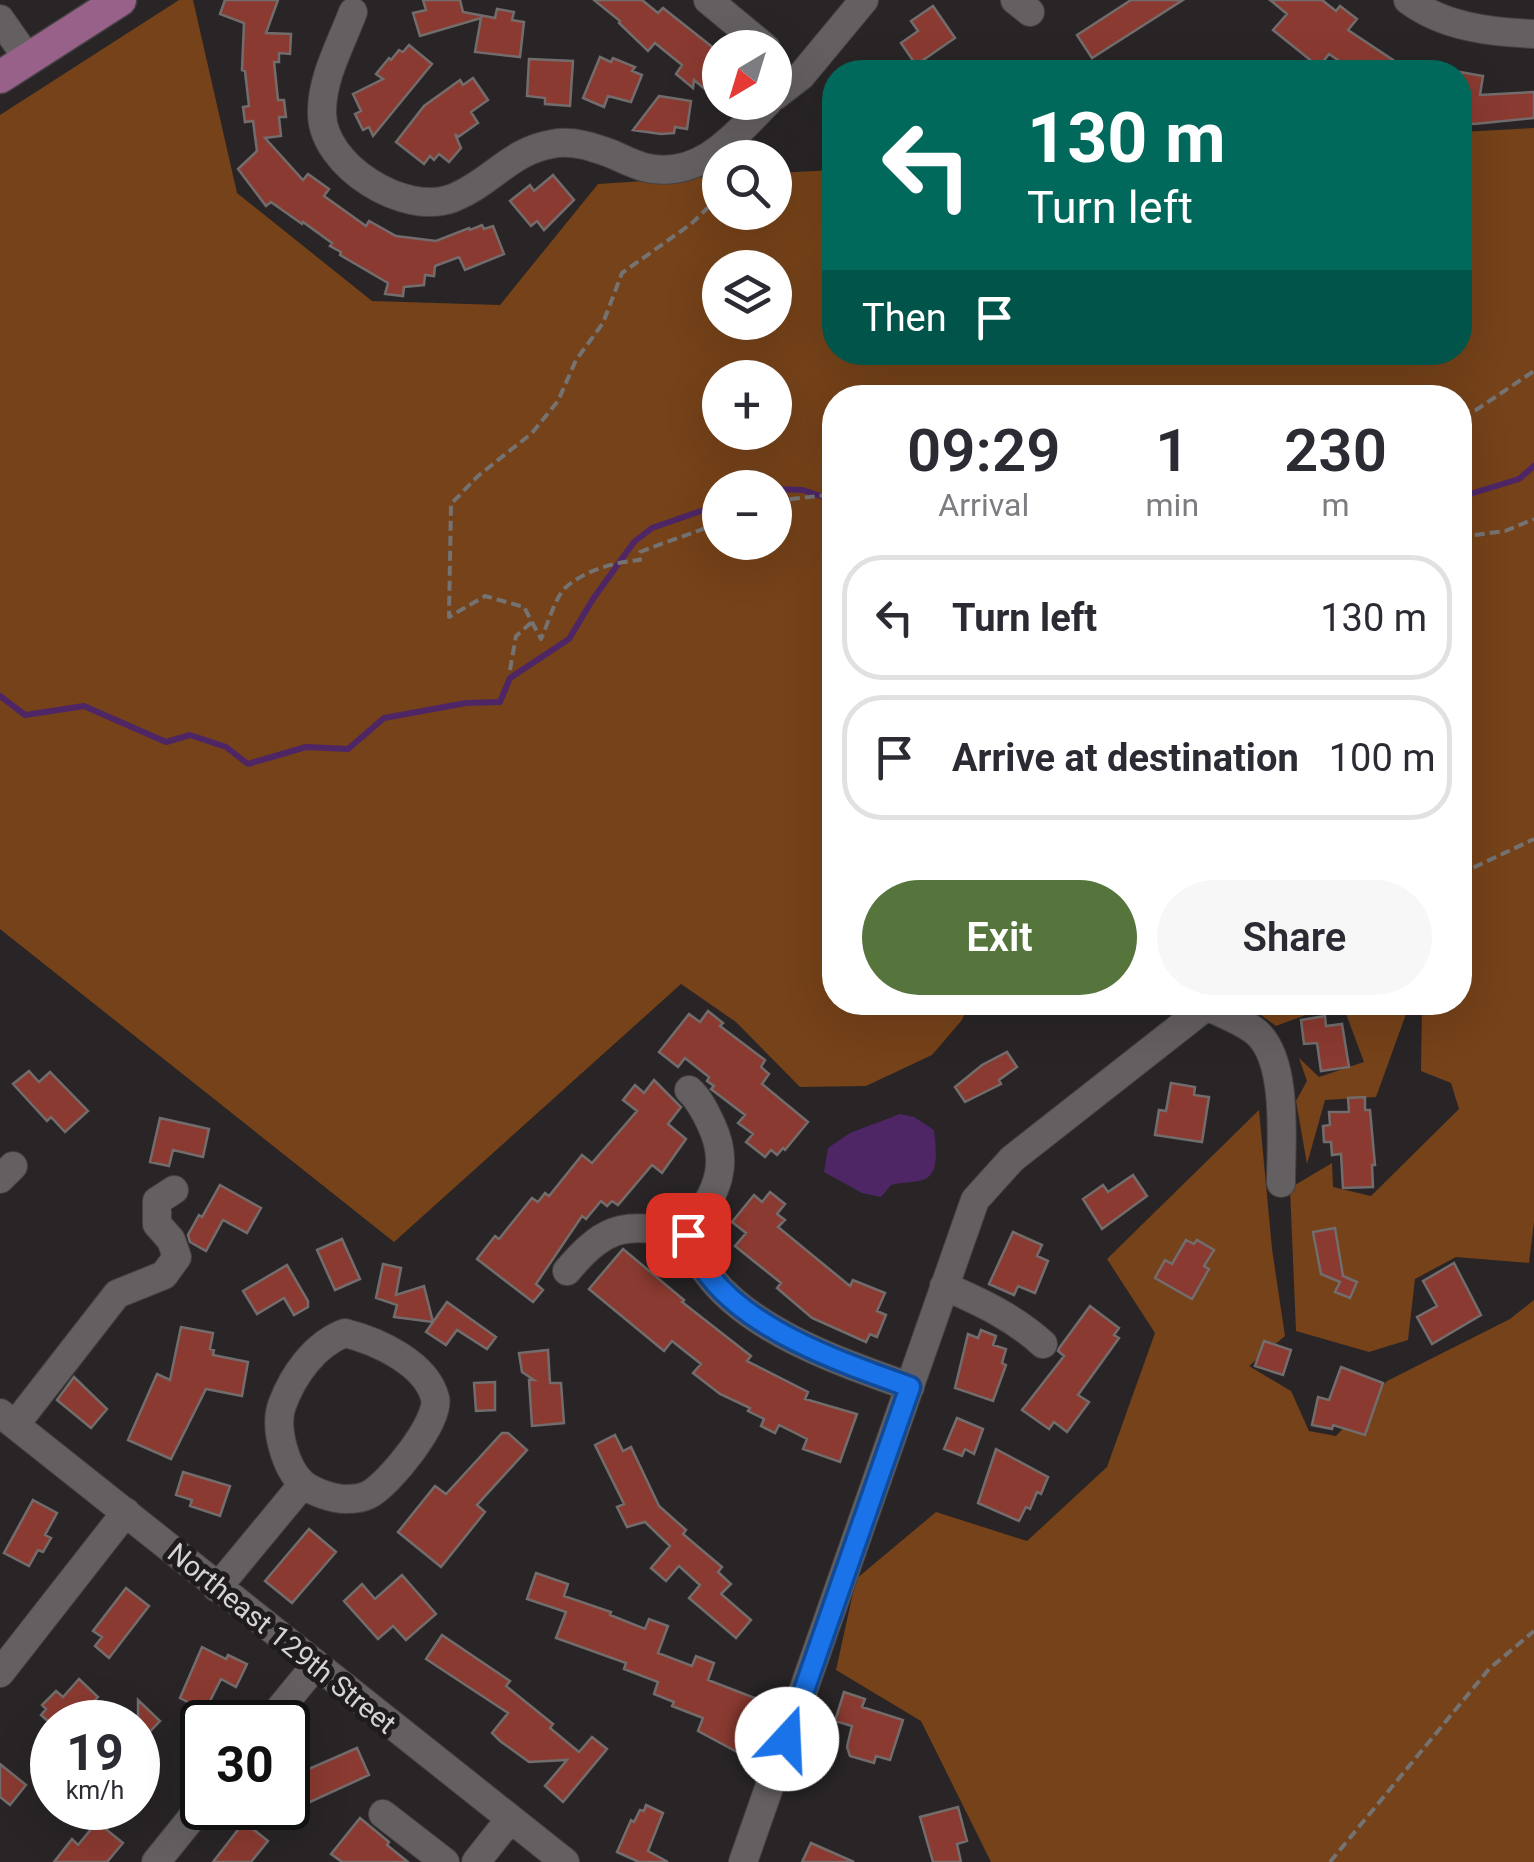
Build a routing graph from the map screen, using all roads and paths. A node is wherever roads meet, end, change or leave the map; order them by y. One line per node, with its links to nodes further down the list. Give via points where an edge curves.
1 (120, 0): 9 (main road)
2 (708, 0): 7 (street)
3 (864, 0): 11 (street)
4 (1408, 0): 8 (street, via 1442,20)
5 (353, 12): 13 (street, via 323,90 322,118 345,162 403,201 452,199 528,148 559,142 666,170 710,158)
6 (0, 20): 9 (street)
7 (744, 30)
8 (1534, 34)
9 (14, 68)
10 (792, 68): 11 (street)
11 (801, 76): 12 (street)
12 (792, 83)
13 (749, 120)
14 (702, 213): 22 (path, via 622,273 604,323 576,360 558,401 532,433 450,504 450,617 485,596 524,607)
15 (1534, 372): 16 (path)
16 (1472, 411)
17 (822, 495): 18 (path)
18 (792, 499)
19 (1534, 518): 21 (path)
20 (702, 530): 22 (path, via 640,552 640,560 607,565 563,590 541,639)
21 (1472, 535)
22 (533, 621): 23 (path, via 516,636)
23 (510, 670)
24 (1534, 839): 25 (path)
25 (1472, 868)
26 (1196, 1015): 33 (street, via 993,1177 975,1200)
27 (1228, 1015): 29 (street, via 1269,1049 1281,1106)
28 (689, 1090): 31 (street, via 713,1128 722,1167)
29 (1281, 1183)
30 (174, 1190): 36 (street, via 157,1201 157,1224 178,1257 164,1275 117,1294)
31 (688, 1235): 32 (street, via 642,1225 612,1233 586,1248); 35 (street, via 705,1270 775,1330)
32 (567, 1271)
33 (944, 1286): 34 (street, via 994,1307); 35 (street)
34 (1043, 1344)
35 (910, 1387): 51 (street)
36 (8, 1419): 38 (street, Northeast 129th Street)
37 (303, 1484): 37 (street, via 289,1462 279,1422 312,1354 345,1334 414,1367 435,1397 436,1411 383,1484 348,1500); 39 (street)
38 (126, 1512): 39 (street, Northeast 129th Street); 42 (street)
39 (217, 1588): 41 (street, Northeast 129th Street)
40 (1534, 1631): 52 (path, via 1489,1669)
41 (314, 1666): 43 (street); 45 (street, Northeast 129th Street)
42 (0, 1673)
43 (287, 1700)
44 (382, 1814): 48 (street)
45 (510, 1819): 49 (street); 50 (street, Northeast 129th Street)
46 (182, 1830): 47 (street)
47 (156, 1862)
48 (445, 1862)
49 (476, 1862)
50 (565, 1862)
51 (744, 1862)
52 (1330, 1862)

